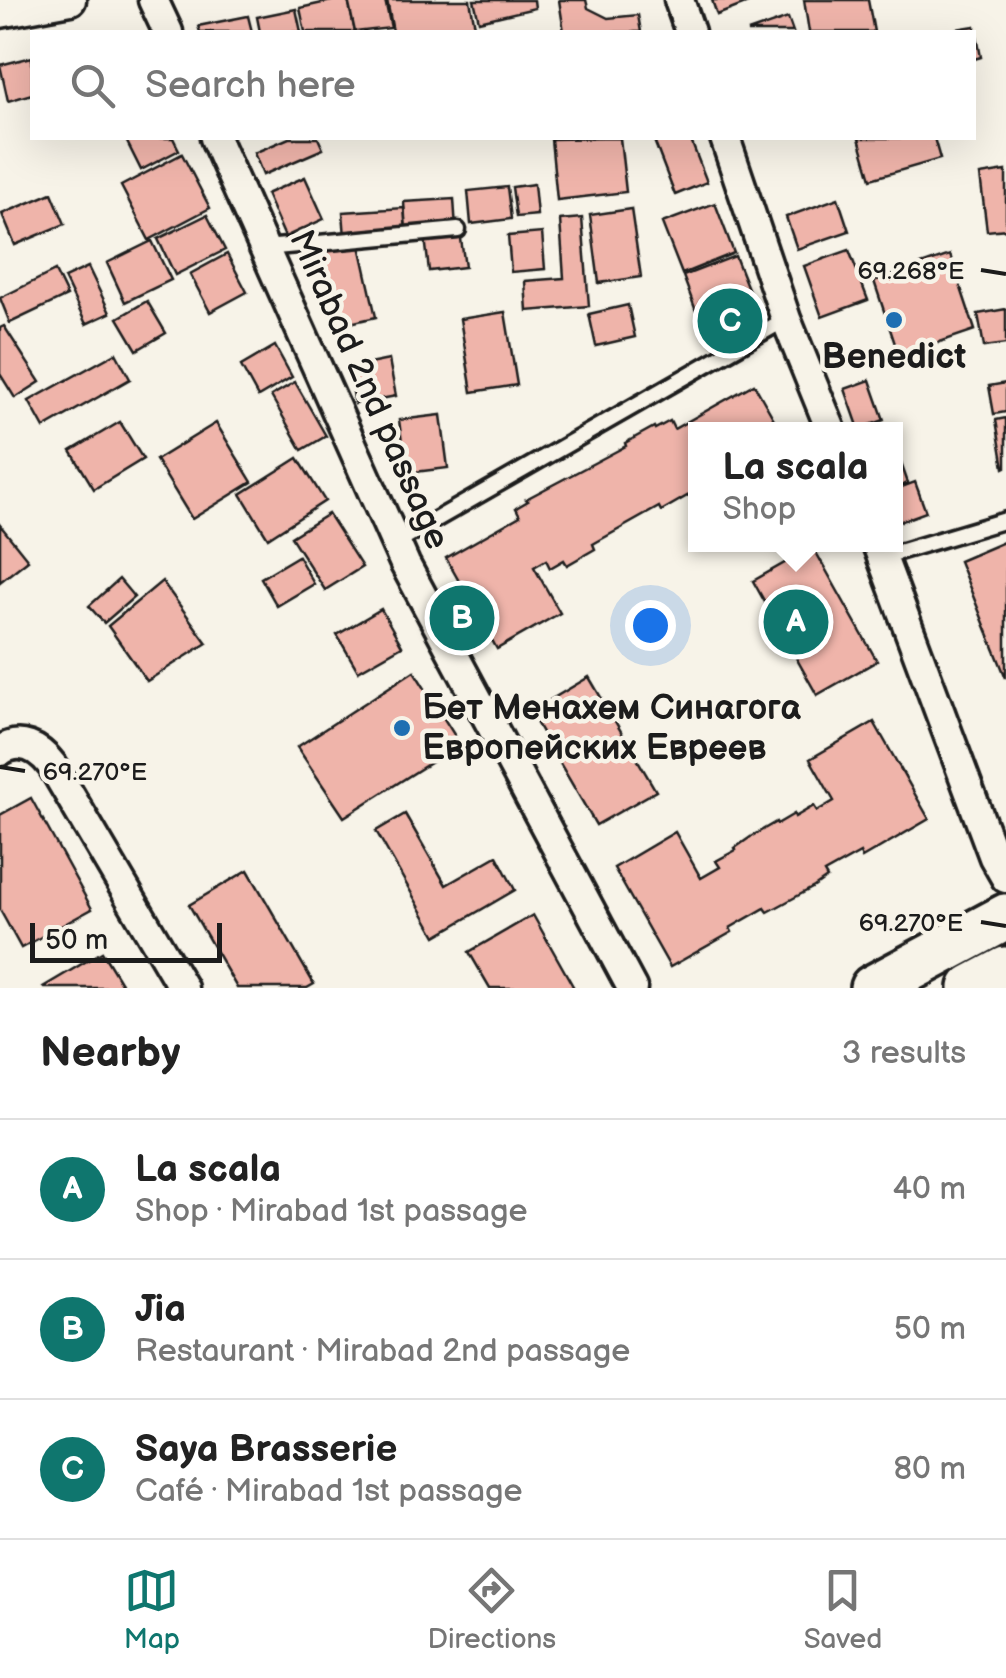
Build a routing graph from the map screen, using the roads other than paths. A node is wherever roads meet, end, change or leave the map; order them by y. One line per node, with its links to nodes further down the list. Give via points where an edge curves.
1 (71, 0): 4 (street)
2 (153, 0): 5 (street)
3 (679, 0): 6 (street)
4 (0, 14)
5 (167, 30)
6 (689, 30)
7 (216, 140): 10 (street, Mirabad 2nd passage)
8 (727, 140): 11 (street)
9 (458, 230): 10 (lane)
10 (264, 248): 14 (street, Mirabad 2nd passage)
11 (786, 320): 12 (street); 14 (lane)
12 (828, 422)
13 (1006, 520): 15 (lane)
14 (395, 543): 22 (street, Mirabad 2nd passage)
15 (903, 545)
16 (881, 552): 18 (street)
17 (0, 751): 21 (street, via 22,744 52,765)
18 (1006, 878)
19 (1006, 917): 23 (main road)
20 (1006, 970): 24 (main road)
21 (183, 988)
22 (632, 988)
23 (874, 988)
24 (972, 988)

